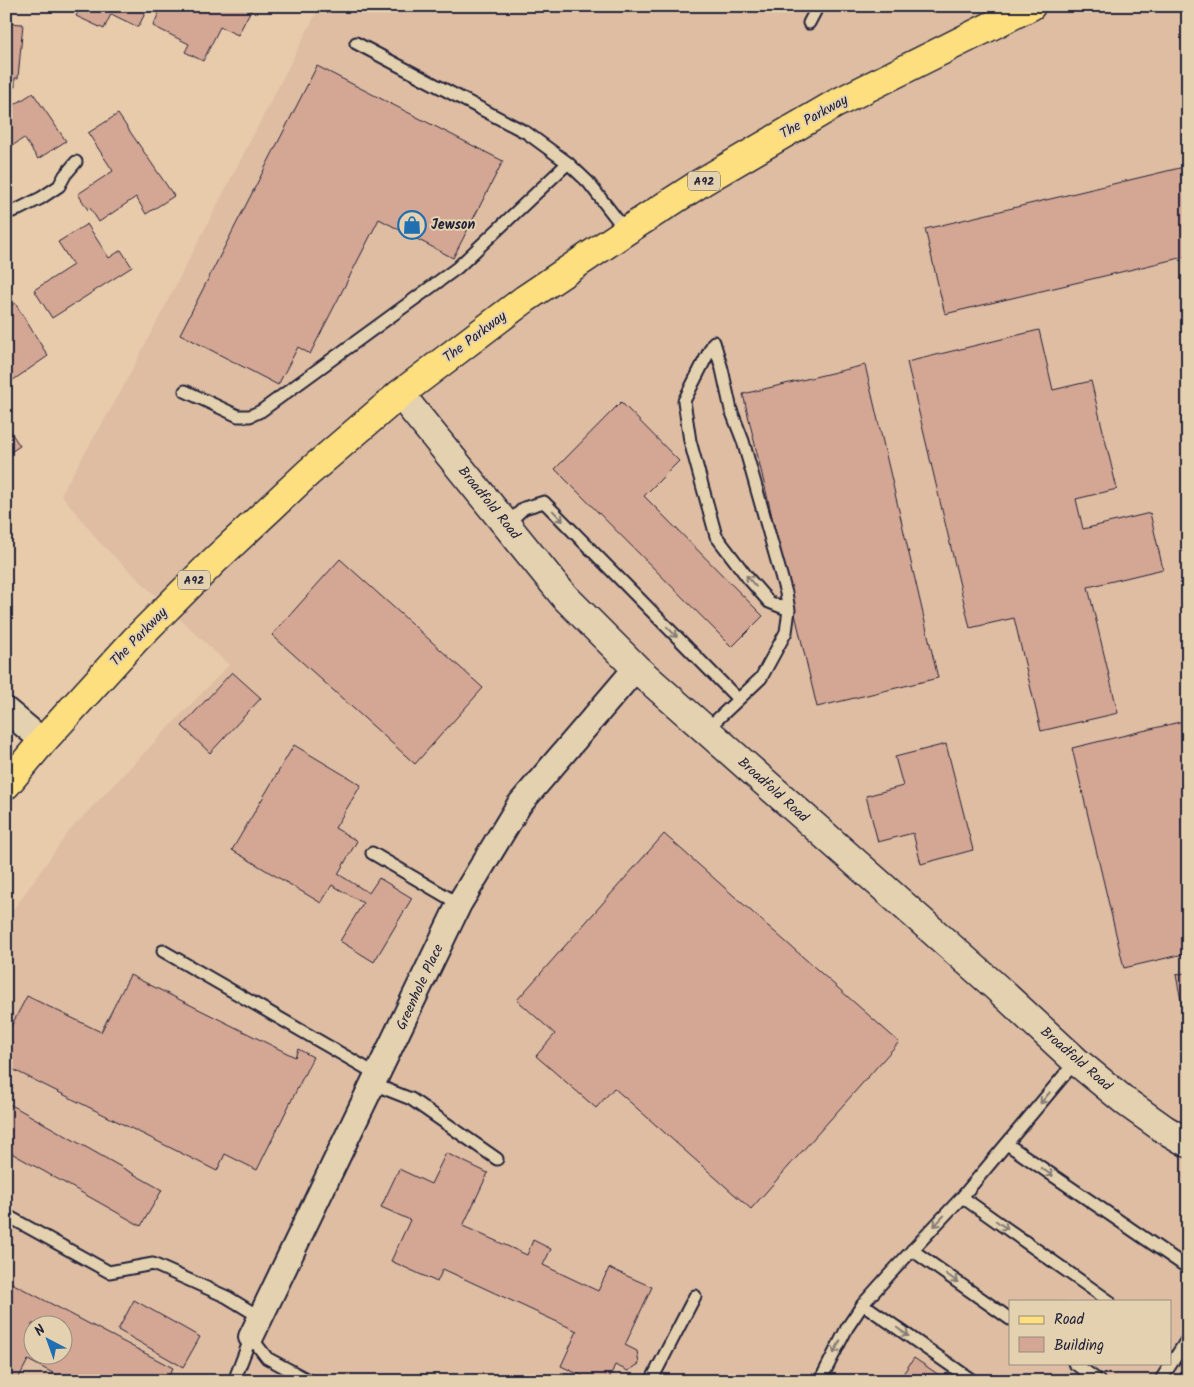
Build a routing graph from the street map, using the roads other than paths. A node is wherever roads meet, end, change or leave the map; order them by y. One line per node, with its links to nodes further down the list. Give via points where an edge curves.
1 (818, 6): 3 (lane)
2 (1031, 6): 8 (main road, The Parkway / A92, via 835,104)
3 (809, 23)
4 (356, 43): 6 (lane, via 527,133)
5 (76, 162): 7 (lane, via 59,186 41,198)
6 (568, 163): 8 (lane, via 588,182); 9 (lane, via 457,268 261,411 250,416 238,416)
7 (6, 213)
8 (626, 230): 10 (main road, The Parkway / A92, via 525,299)
9 (185, 391)
10 (400, 394): 11 (street, Broadfold Road); 17 (main road, The Parkway / A92, via 309,472 214,561 135,640)
11 (506, 524): 13 (street, Broadfold Road, via 564,596); 14 (lane, one-way to 14, via 524,508 544,502)
12 (789, 610): 12 (lane, one-way to 12, via 769,602 716,536 690,441 684,401 714,342); 14 (lane, via 786,632 761,678)
13 (636, 668): 16 (street, Broadfold Road); 20 (street, Greenhole Place, via 518,805)
14 (738, 699): 16 (lane)
15 (6, 710): 17 (street)
16 (706, 730): 22 (street, Broadfold Road)
17 (43, 741): 18 (main road, The Parkway / A92)
18 (6, 785)
19 (372, 853): 20 (lane)
20 (459, 904): 23 (street, Greenhole Place)
21 (163, 951): 23 (lane)
22 (1076, 1061): 24 (street, Broadfold Road, via 1126,1102); 25 (lane, one-way to 25)
23 (375, 1080): 26 (lane, via 410,1099); 35 (street, Greenhole Place)
24 (1188, 1143)
25 (1007, 1144): 27 (lane); 30 (lane, one-way to 30)
26 (497, 1159)
27 (962, 1197): 29 (lane, one-way to 29); 32 (lane, one-way to 32)
28 (6, 1215): 35 (lane, via 109,1272 153,1264 227,1297)
29 (912, 1250): 33 (lane); 34 (lane, one-way to 34)
30 (1188, 1268)
31 (695, 1296): 42 (lane)
32 (1108, 1300)
33 (863, 1304): 43 (lane, one-way to 43); 44 (lane, one-way to 44)
34 (1009, 1318)
35 (256, 1327): 40 (lane); 41 (lane, via 267,1358)
36 (1188, 1338): 37 (lane)
37 (1175, 1348)
38 (1075, 1364): 45 (lane)
39 (1168, 1364): 46 (lane)
40 (234, 1381)
41 (310, 1381)
42 (651, 1381)
43 (820, 1381)
44 (973, 1381)
45 (1099, 1381)
46 (1160, 1381)

